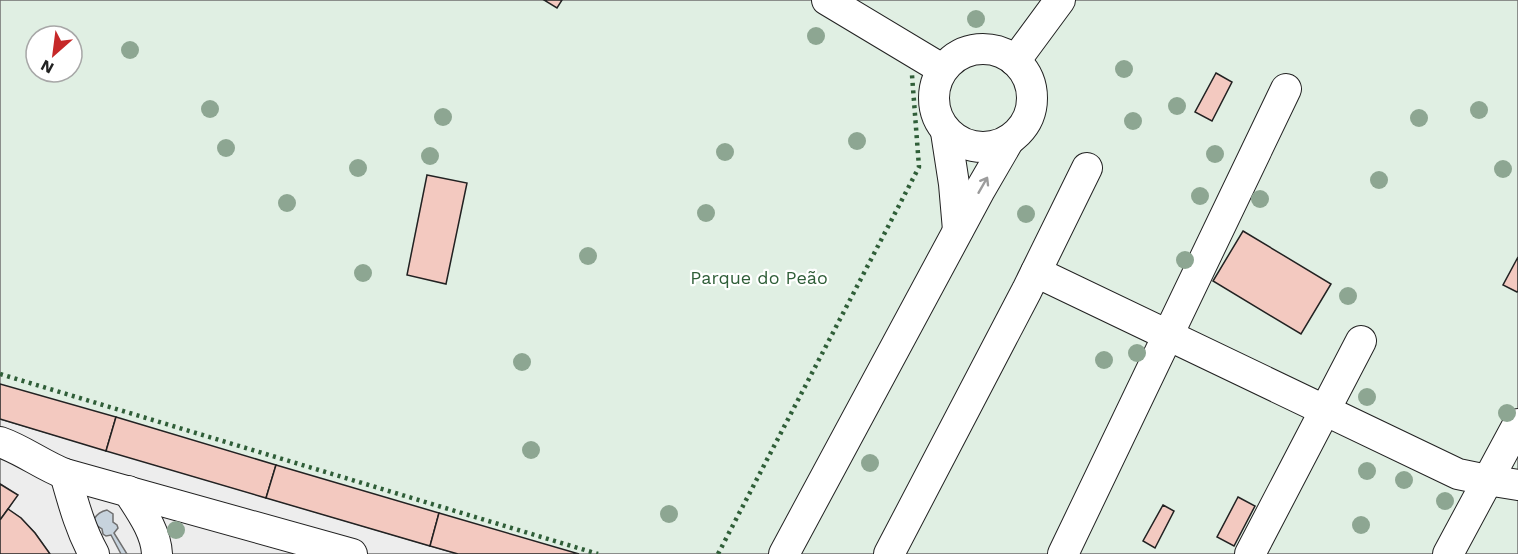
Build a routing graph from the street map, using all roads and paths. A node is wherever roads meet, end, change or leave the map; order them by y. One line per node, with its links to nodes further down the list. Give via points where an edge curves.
1 (827, 0): 4 (street)
2 (1060, 0): 3 (street)
3 (1015, 61): 4 (street, via 986,49 969,51); 7 (street, via 1025,72 1032,102 1024,124)
4 (942, 69): 6 (street, via 933,102)
5 (1286, 89): 11 (street)
6 (946, 132): 7 (street, via 976,147 993,147); 9 (street)
7 (1009, 140): 9 (street, one-way to 7)
8 (1087, 168): 10 (street)
9 (958, 230): 23 (street)
10 (1035, 272): 11 (street); 24 (street)
11 (1168, 336): 13 (street); 25 (street)
12 (1361, 341): 13 (street)
13 (1325, 411): 17 (street, via 1458,474); 26 (street)
14 (1518, 424): 17 (street)
15 (0, 442): 16 (street)
16 (65, 474): 19 (street); 20 (street)
17 (1487, 480): 18 (street); 27 (street)
18 (1518, 485)
19 (128, 492): 21 (street, via 150,530); 22 (street)
20 (94, 554)
21 (157, 554)
22 (352, 554)
23 (784, 554)
24 (889, 554)
25 (1063, 554)
26 (1250, 554)
27 (1448, 554)

